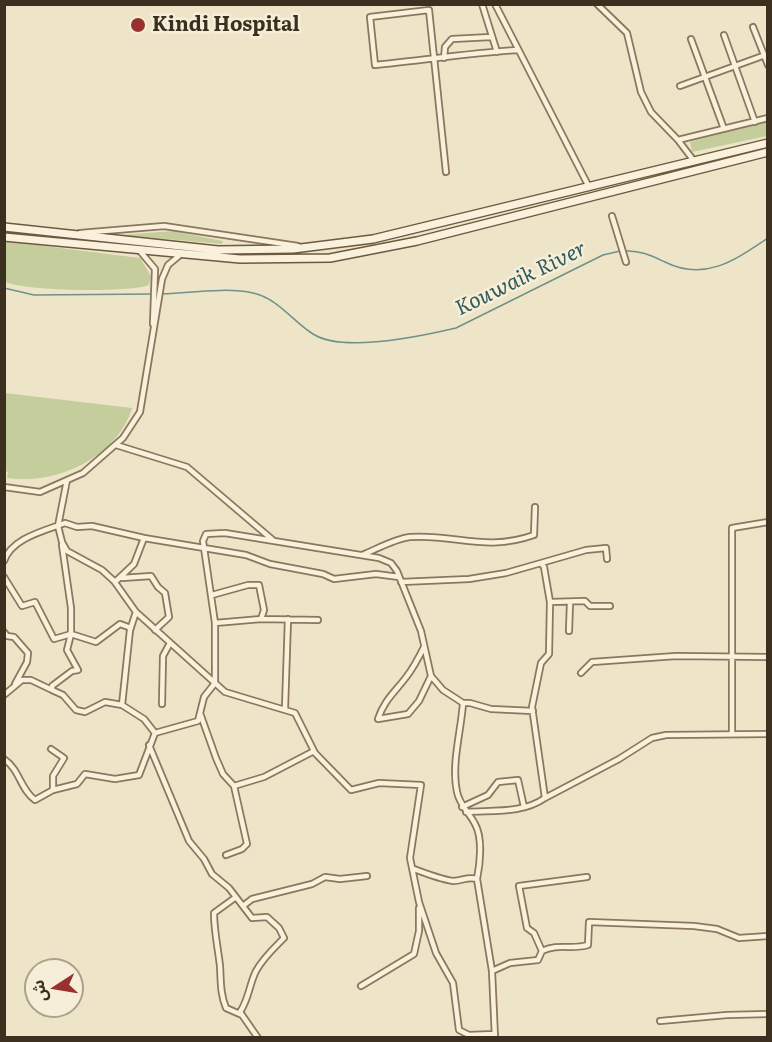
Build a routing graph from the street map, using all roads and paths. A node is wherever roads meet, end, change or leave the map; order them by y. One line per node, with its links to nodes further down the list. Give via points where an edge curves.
1 (482, 4): 6 (street)
2 (495, 4): 8 (street)
3 (597, 4): 20 (street, via 627,33 641,92 651,112)
4 (753, 27): 10 (street)
5 (724, 35): 13 (street)
6 (491, 36): 9 (street); 11 (street, via 452,39 445,47)
7 (691, 39): 15 (street)
8 (518, 51): 9 (street); 25 (street)
9 (496, 52): 11 (street)
10 (766, 55): 13 (street); 14 (street)
11 (444, 58): 12 (street)
12 (434, 59): 12 (street, via 375,65 370,17 429,10); 24 (street)
13 (735, 64): 15 (street); 18 (street)
14 (768, 65)
15 (704, 76): 16 (street); 19 (street)
16 (680, 86)
17 (768, 118): 18 (street)
18 (755, 122): 19 (street)
19 (724, 129): 20 (street)
20 (678, 140): 23 (street)
21 (765, 143): 22 (main road); 23 (main road)
22 (766, 153): 32 (main road, via 371,251 287,260)
23 (694, 161): 25 (main road)
24 (446, 172)
25 (589, 187): 30 (main road, via 374,239)
26 (612, 216): 33 (street)
27 (4, 227): 28 (main road)
28 (74, 234): 30 (main road, via 218,250); 30 (street, via 164,226)
29 (4, 237): 31 (main road)
30 (307, 248)
31 (139, 250): 32 (main road); 34 (street)
32 (180, 255): 34 (street)
33 (625, 260)
34 (159, 280): 35 (street, via 140,412)
35 (116, 445): 36 (street, via 98,462); 42 (street, via 187,467)
36 (67, 480): 37 (street, via 40,492); 40 (street)
37 (4, 487)
38 (535, 507): 45 (street, via 534,535 524,539 497,544 407,537)
39 (768, 522): 69 (street, via 732,528)
40 (58, 526): 41 (street, via 92,526); 43 (street); 46 (street, via 18,543)
41 (144, 538): 44 (street); 50 (street, via 134,564)
42 (274, 541): 44 (street, via 213,532 206,534); 45 (street)
43 (62, 542): 52 (street, via 68,551); 66 (street, via 71,608)
44 (203, 547): 51 (street, via 334,579 376,574); 53 (street)
45 (362, 555): 51 (street, via 390,563)
46 (5, 557)
47 (607, 559): 48 (street, via 606,548)
48 (541, 563): 51 (street, via 479,578); 54 (street)
49 (4, 578): 66 (street, via 22,606 35,602 54,639)
50 (120, 578): 52 (street); 63 (street, via 151,576 165,592 169,617)
51 (400, 580): 68 (street)
52 (115, 582): 57 (street)
53 (212, 595): 58 (street, via 259,585 264,610); 61 (street)
54 (550, 602): 55 (street); 81 (street, via 549,654 541,663)
55 (570, 603): 56 (street, via 585,601 590,606); 64 (street)
56 (610, 606)
57 (136, 612): 62 (street); 63 (street)
58 (261, 619): 59 (street); 61 (street)
59 (288, 619): 60 (street); 80 (street)
60 (318, 620)
61 (215, 623): 73 (street)
62 (131, 628): 66 (street, via 120,624 96,642); 79 (street)
63 (155, 630): 67 (street)
64 (569, 631)
65 (4, 632): 74 (street, via 28,653)
66 (70, 633): 75 (street, via 67,650 78,670 65,676)
67 (170, 643): 73 (street); 78 (street, via 163,656)
68 (424, 647): 72 (street); 72 (street, via 407,677 394,688 378,719 408,714)
69 (732, 657): 70 (street); 71 (street, via 592,662); 84 (street)
70 (768, 657)
71 (581, 673)
72 (431, 676): 77 (street)
73 (215, 683): 80 (street, via 225,692); 82 (street, via 204,697)
74 (15, 684): 75 (street, via 31,680); 76 (street)
75 (52, 690): 79 (street, via 63,695 76,710 85,712 105,702)
76 (4, 695)
77 (463, 703): 81 (street); 93 (street, via 455,768)
78 (162, 704)
79 (122, 705): 83 (street, via 144,719)
80 (285, 708): 88 (street, via 295,713)
81 (533, 711): 92 (street)
82 (200, 713): 83 (street, via 198,721); 90 (street, via 223,774)
83 (155, 733): 86 (street)
84 (732, 734): 85 (street); 92 (street, via 652,738)
85 (768, 734)
86 (149, 745): 91 (street, via 139,775 115,779 89,773 80,777 77,784); 101 (street, via 189,841 212,874)
87 (51, 749): 91 (street, via 64,758 53,776)
88 (314, 751): 90 (street, via 264,777); 97 (street, via 351,790 379,783 421,785 410,858)
89 (4, 759): 91 (street, via 35,801)
90 (234, 786): 96 (street, via 247,844)
91 (53, 790)
92 (545, 798): 94 (street)
93 (462, 807): 94 (street, via 488,795 498,782 511,779 521,785); 95 (street)
94 (524, 807): 95 (street)
95 (466, 812): 100 (street, via 478,834)
96 (226, 855)
97 (414, 870): 100 (street, via 442,879); 102 (street)
98 (367, 876): 103 (street, via 326,877 252,899)
99 (587, 877): 105 (street, via 519,886 527,928 534,933)
100 (477, 879): 106 (street)
101 (236, 897): 103 (street); 109 (street, via 214,913 214,936 220,964 220,993 226,1008)
102 (419, 902): 107 (street, via 414,954); 111 (street, via 436,952 453,983 459,1030 469,1035)
103 (243, 906): 109 (street, via 252,918 267,917 284,938 255,972)
104 (768, 936): 105 (street, via 740,938 694,926 589,922 588,945 553,945)
105 (542, 951): 106 (street, via 538,960 510,963)
106 (492, 971): 111 (street)
107 (361, 986)
108 (768, 1014): 110 (street)
109 (242, 1015): 112 (street)
110 (660, 1021)
111 (495, 1036)
112 (258, 1038)

